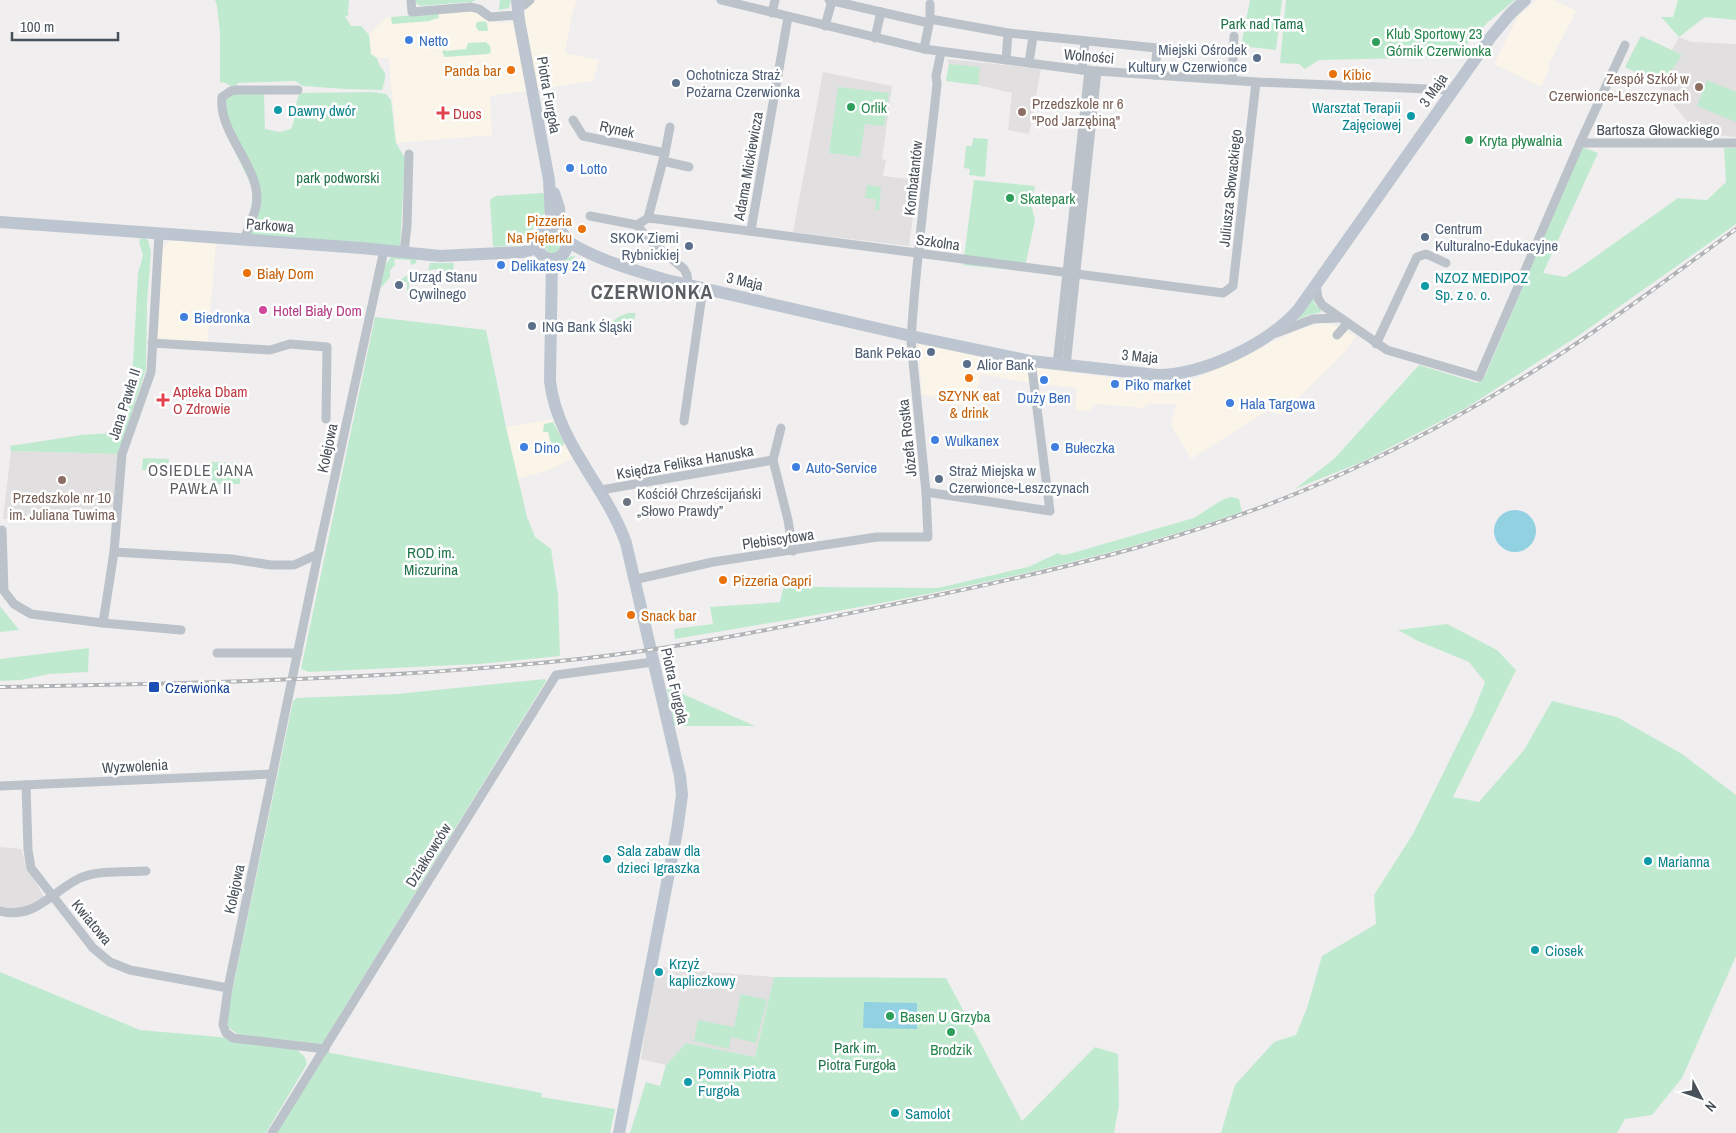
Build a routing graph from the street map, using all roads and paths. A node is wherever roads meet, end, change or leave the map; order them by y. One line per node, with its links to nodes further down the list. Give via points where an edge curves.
1 (412, 0): 8 (street, via 412,12)
2 (530, 0): 9 (street)
3 (721, 0): 11 (street, Wolności)
4 (775, 0): 11 (street)
5 (831, 0): 10 (street); 14 (street)
6 (1525, 0): 30 (main road, 3 Maja, via 1490,38)
7 (930, 4): 13 (street)
8 (480, 5): 9 (street, via 490,17)
9 (518, 7): 44 (main road, Piotra Furgoła, via 548,180 558,204)
10 (881, 12): 13 (street); 18 (street)
11 (772, 13): 12 (street, Wolności)
12 (788, 17): 14 (street, Wolności); 42 (street, Adama Mickiewicza)
13 (929, 22): 15 (street); 21 (street)
14 (825, 26): 18 (street, Wolności)
15 (1008, 33): 16 (street); 23 (street)
16 (1033, 36): 19 (street); 24 (street)
17 (1234, 36): 27 (street)
18 (875, 38): 21 (street, Wolności)
19 (1085, 42): 25 (street); 26 (street, via 1157,48)
20 (1625, 45): 33 (street)
21 (924, 49): 22 (street, Wolności)
22 (941, 52): 23 (street, Wolności); 49 (street, Kombatantów)
23 (1006, 60): 24 (street, Wolności)
24 (1029, 63): 25 (street, Wolności)
25 (1089, 70): 26 (street, Wolności); 53 (street)
26 (1155, 75): 27 (street, Wolności)
27 (1232, 80): 28 (street, Wolności)
28 (1256, 82): 30 (street, Wolności); 57 (street, Juliusza Słowackiego, via 1233,286)
29 (298, 90): 45 (street, via 237,90 222,97 228,130 255,183 256,206)
30 (1453, 90): 55 (main road, 3 Maja)
31 (573, 120): 36 (street, Rynek, via 582,136)
32 (670, 127): 36 (street)
33 (1580, 143): 34 (street, Bartosza Głowackiego); 64 (street, via 1479,377)
34 (1736, 143)
35 (409, 154): 48 (street)
36 (664, 157): 37 (street, Rynek); 39 (street)
37 (689, 167)
38 (590, 216): 41 (street)
39 (648, 218): 41 (street); 42 (street, Szkolna)
40 (0, 222): 43 (main road, Parkowa)
41 (637, 225): 54 (street, via 649,240 684,269)
42 (751, 230): 49 (street, Szkolna)
43 (159, 234): 45 (main road, Parkowa); 63 (street, Jana Pawła II)
44 (559, 234): 46 (main road, via 543,232 537,242); 50 (main road, 3 Maja); 51 (main road, via 567,248)
45 (244, 240): 47 (main road, Parkowa)
46 (538, 248): 48 (main road, Parkowa, via 459,256); 51 (main road, via 543,256)
47 (384, 250): 48 (main road, Parkowa); 77 (street, Kolejowa)
48 (404, 252)
49 (919, 253): 53 (street, Szkolna); 61 (street, Kombatantów)
50 (591, 254): 51 (main road, 3 Maja); 54 (main road, 3 Maja, via 646,274)
51 (558, 257): 71 (main road, Piotra Furgoła, via 550,381 552,396 558,420 572,447)
52 (1446, 264): 64 (street, via 1426,254 1417,257)
53 (1071, 272): 57 (street, Szkolna); 66 (street)
54 (688, 284): 56 (main road, 3 Maja)
55 (1316, 286): 58 (street, via 1320,304); 62 (main road, 3 Maja, via 1294,314)
56 (703, 288): 61 (main road, 3 Maja); 68 (street)
57 (1223, 293)
58 (1338, 318): 59 (street); 62 (street, via 1313,319)
59 (1347, 324): 60 (street); 64 (street)
60 (1337, 335)
61 (911, 336): 65 (main road, 3 Maja); 72 (street, Józefa Rostka)
62 (1264, 338): 66 (main road, 3 Maja, via 1202,368 1175,374)
63 (152, 343): 67 (street, via 270,350 290,344 327,347); 76 (street, Jana Pawła II, via 151,372 122,454)
64 (1376, 344)
65 (1030, 361): 66 (main road, 3 Maja); 72 (street, via 1050,511)
66 (1061, 365)
67 (326, 419)
68 (684, 420)
69 (781, 428): 70 (street, Księdza Feliksa Hanuska)
70 (774, 460): 71 (street, Księdza Feliksa Hanuska); 75 (street, Księdza Feliksa Hanuska)
71 (601, 490): 78 (main road, Piotra Furgoła, via 619,522)
72 (926, 492): 74 (street, Józefa Rostka)
73 (2, 530): 79 (street, via 4,591 14,604 31,614)
74 (928, 537): 75 (street, Plebiscytowa, via 877,537)
75 (793, 551): 78 (street, Plebiscytowa, via 713,562)
76 (114, 552): 77 (street, via 232,559 271,565 294,565); 79 (street, Jana Pawła II)
77 (318, 554): 82 (street, Kolejowa)
78 (633, 580): 83 (main road, Piotra Furgoła)
79 (103, 623): 80 (street)
80 (181, 630)
81 (217, 653): 82 (street)
82 (298, 653): 84 (street, Kolejowa)
83 (653, 662): 91 (street, Działkowców, via 556,674); 93 (main road, Piotra Furgoła, via 680,776 682,807)
84 (272, 774): 85 (street, Wyzwolenia); 90 (street, Kolejowa)
85 (26, 785): 86 (street, Wyzwolenia); 88 (street, Kwiatowa, via 31,868)
86 (0, 786)
87 (146, 871): 88 (street, via 81,878)
88 (53, 896): 89 (street, via 30,910 12,914); 90 (street, Kwiatowa, via 93,948 110,962 130,970)
89 (0, 911)
90 (228, 988): 91 (street, Kolejowa, via 223,1025 233,1038)
91 (325, 1048): 92 (street, Działkowców)
92 (272, 1133)
93 (618, 1133)

